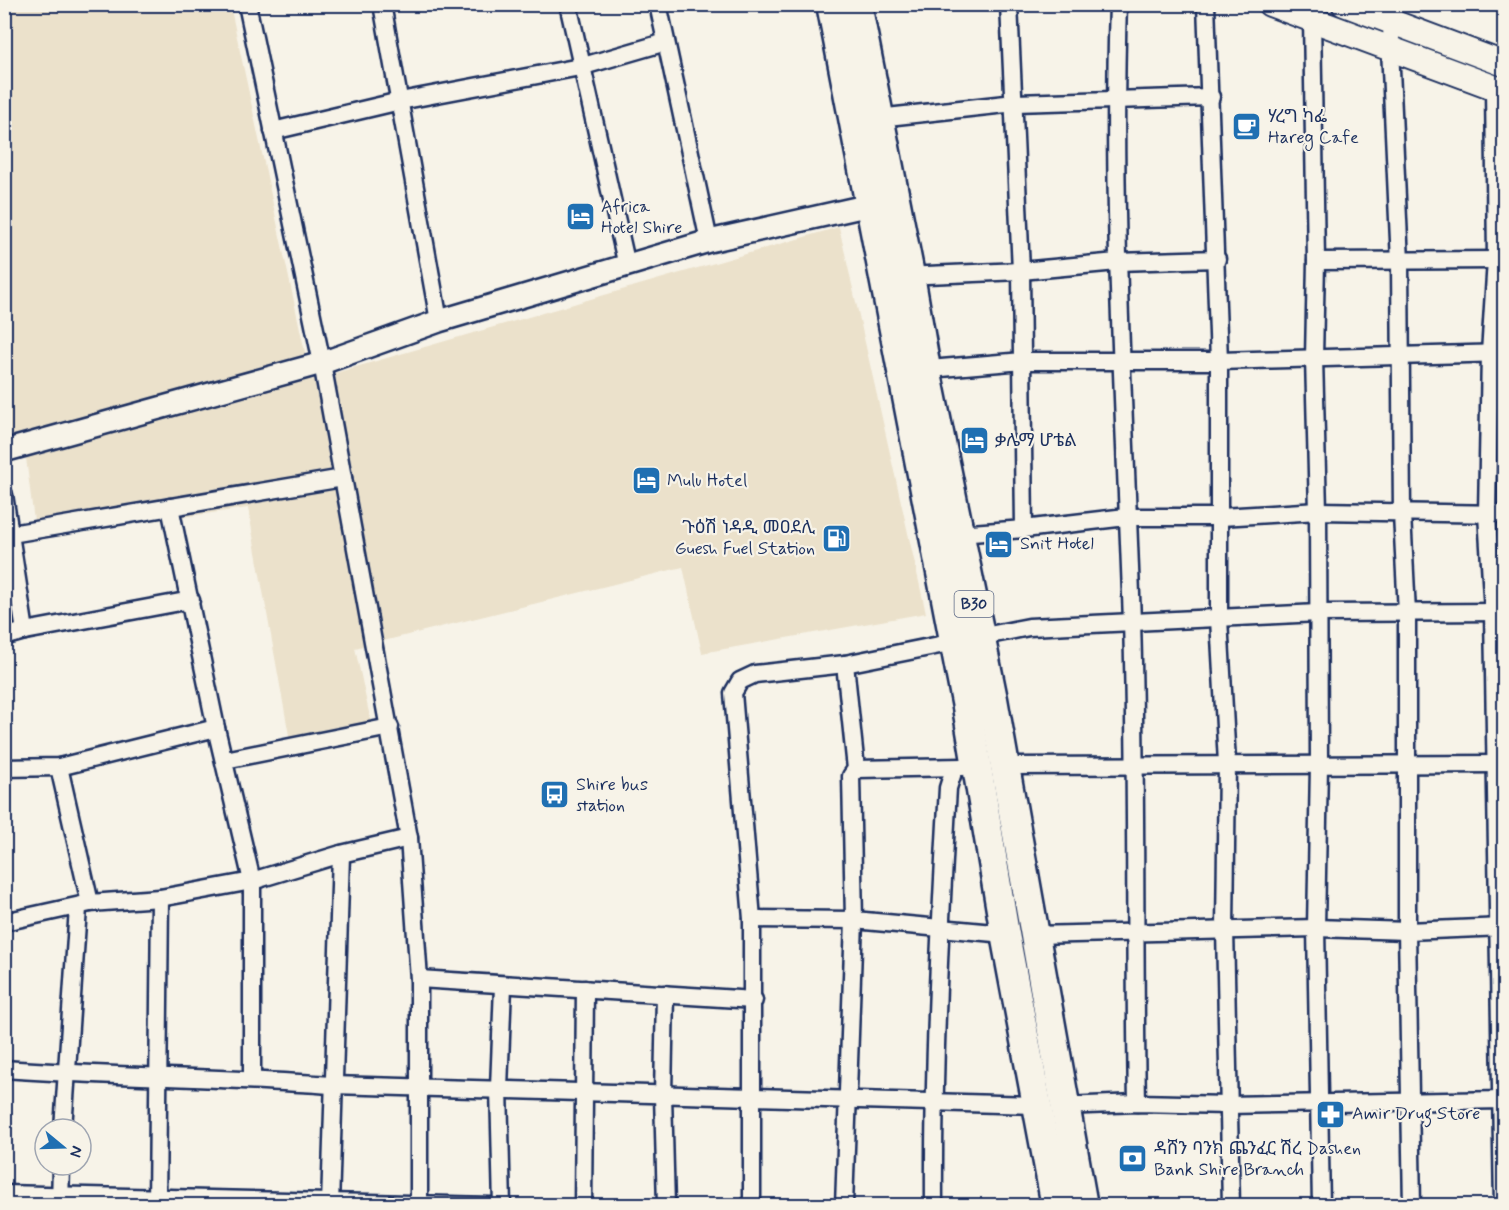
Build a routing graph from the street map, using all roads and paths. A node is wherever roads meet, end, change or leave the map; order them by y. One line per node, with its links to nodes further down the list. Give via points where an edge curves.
1 (247, 4): 24 (street)
2 (382, 4): 20 (street)
3 (568, 4): 17 (street)
4 (658, 4): 14 (street)
5 (831, 4): 25 (highway, B30)
6 (857, 4): 23 (highway, B30)
7 (1010, 4): 22 (street)
8 (1118, 4): 21 (street)
9 (1206, 4): 19 (street)
10 (1270, 4): 13 (main road)
11 (1344, 4): 12 (main road)
12 (1393, 13): 15 (street); 16 (main road)
13 (1312, 20): 15 (main road); 29 (street)
14 (666, 42): 17 (street); 26 (street)
15 (1390, 48): 18 (main road); 31 (street)
16 (1504, 64)
17 (580, 67): 20 (street); 32 (street)
18 (1499, 88): 28 (street)
19 (1211, 97): 21 (street); 27 (street)
20 (400, 101): 24 (street); 35 (street)
21 (1115, 101): 22 (street); 30 (street)
22 (1015, 104): 23 (street); 33 (street)
23 (878, 118): 25 (highway, B30)
24 (273, 131): 42 (street)
25 (883, 203): 26 (street); 34 (highway, B30)
26 (709, 241): 32 (street)
27 (1217, 260): 30 (street); 41 (street)
28 (1500, 260): 31 (street); 36 (street)
29 (1316, 261): 31 (street); 38 (street)
30 (1117, 262): 33 (street); 39 (street)
31 (1400, 262): 37 (street)
32 (627, 266): 35 (street)
33 (1021, 271): 34 (street); 40 (street)
34 (896, 276): 43 (highway, B30)
35 (439, 321): 42 (street)
36 (1498, 353): 37 (street); 50 (street)
37 (1402, 355): 38 (street); 49 (street)
38 (1314, 358): 41 (street); 48 (street)
39 (1120, 359): 40 (street); 41 (street); 52 (street)
40 (1023, 361): 43 (street); 54 (street)
41 (1219, 361): 53 (street)
42 (322, 363): 44 (street); 45 (street)
43 (913, 370): 56 (highway, B30); 57 (highway, B30)
44 (4, 452)
45 (343, 478): 47 (street); 69 (street)
46 (4, 495): 55 (street)
47 (170, 507): 55 (street); 58 (street)
48 (1318, 512): 49 (street); 53 (street); 59 (street)
49 (1402, 514): 50 (street); 60 (street)
50 (1487, 514): 51 (street); 61 (street)
51 (1504, 514)
52 (1126, 517): 53 (street); 54 (street); 63 (street)
53 (1221, 517): 62 (street)
54 (1024, 529): 56 (street)
55 (11, 534): 64 (street)
56 (958, 534): 57 (highway, B30)
57 (951, 565): 65 (highway, B30); 67 (highway, B30)
58 (191, 600): 64 (street); 70 (street)
59 (1318, 613): 60 (street); 62 (street); 76 (street)
60 (1407, 613): 61 (street); 73 (street)
61 (1499, 613): 74 (street)
62 (1219, 619): 63 (street); 72 (street)
63 (1132, 622): 65 (street, via 1029,627); 75 (street)
64 (25, 631): 66 (street)
65 (981, 635): 67 (street); 77 (highway, B30)
66 (4, 637)
67 (952, 641): 68 (street); 77 (highway, B30)
68 (845, 664): 80 (street); 86 (street, via 755,674 740,681 733,693)
69 (390, 727): 71 (street); 81 (street)
70 (216, 728): 71 (street); 78 (street)
71 (225, 760): 83 (street)
72 (1227, 763): 75 (street); 76 (street); 92 (street)
73 (1407, 764): 74 (street); 76 (street); 93 (street)
74 (1501, 764): 91 (street)
75 (1133, 765): 77 (street); 95 (street)
76 (1319, 765): 90 (street)
77 (978, 766): 80 (street); 89 (street, via 948,788); 94 (highway, B30); 96 (highway, B30)
78 (59, 767): 79 (street); 85 (street)
79 (4, 768)
80 (856, 769): 87 (street, via 851,776)
81 (409, 838): 82 (street); 97 (street)
82 (341, 854): 83 (street); 106 (street)
83 (252, 881): 84 (street); 105 (street)
84 (160, 898): 85 (street); 104 (street)
85 (84, 906): 88 (street); 103 (street)
86 (752, 919): 87 (street); 101 (street)
87 (854, 920): 89 (street); 112 (street)
88 (4, 922)
89 (940, 927): 94 (street); 114 (street)
90 (1316, 927): 92 (street); 93 (street); 116 (street)
91 (1501, 927): 93 (street); 113 (street)
92 (1225, 929): 95 (street); 119 (street)
93 (1407, 931): 117 (street)
94 (1005, 934): 118 (highway, B30)
95 (1134, 934): 96 (street); 115 (street)
96 (1034, 935): 120 (highway, B30)
97 (419, 979): 98 (street); 107 (street)
98 (502, 986): 99 (street); 108 (street)
99 (585, 989): 100 (street); 109 (street)
100 (665, 994): 101 (street); 110 (street)
101 (754, 1000): 111 (street)
102 (4, 1069): 103 (street)
103 (65, 1073): 104 (street); 121 (street)
104 (160, 1078): 105 (street); 125 (street)
105 (252, 1079): 106 (street)
106 (332, 1085): 107 (street); 127 (street)
107 (420, 1087): 108 (street); 128 (street)
108 (499, 1088): 109 (street); 130 (street)
109 (583, 1092): 110 (street); 131 (street)
110 (663, 1095): 111 (street); 132 (street)
111 (753, 1097): 112 (street); 133 (street)
112 (847, 1098): 114 (street); 134 (street)
113 (1503, 1100): 117 (street); 141 (street)
114 (933, 1102): 118 (street); 135 (street)
115 (1137, 1103): 119 (street); 120 (street)
116 (1321, 1104): 117 (street); 119 (street); 139 (street)
117 (1409, 1104): 140 (street)
118 (1036, 1105): 136 (highway, B30)
119 (1228, 1105): 138 (street)
120 (1064, 1106): 137 (highway, B30)
121 (63, 1117)
122 (61, 1177): 124 (street)
123 (4, 1194): 124 (street)
124 (60, 1200): 125 (street)
125 (157, 1201): 126 (street)
126 (243, 1202): 127 (street)
127 (330, 1203): 128 (street)
128 (419, 1204): 129 (street)
129 (492, 1206)
130 (502, 1206)
131 (583, 1206)
132 (666, 1206)
133 (752, 1206)
134 (844, 1206)
135 (934, 1206)
136 (1056, 1206)
137 (1083, 1206)
138 (1231, 1206)
139 (1321, 1206)
140 (1412, 1206)
141 (1503, 1206)

